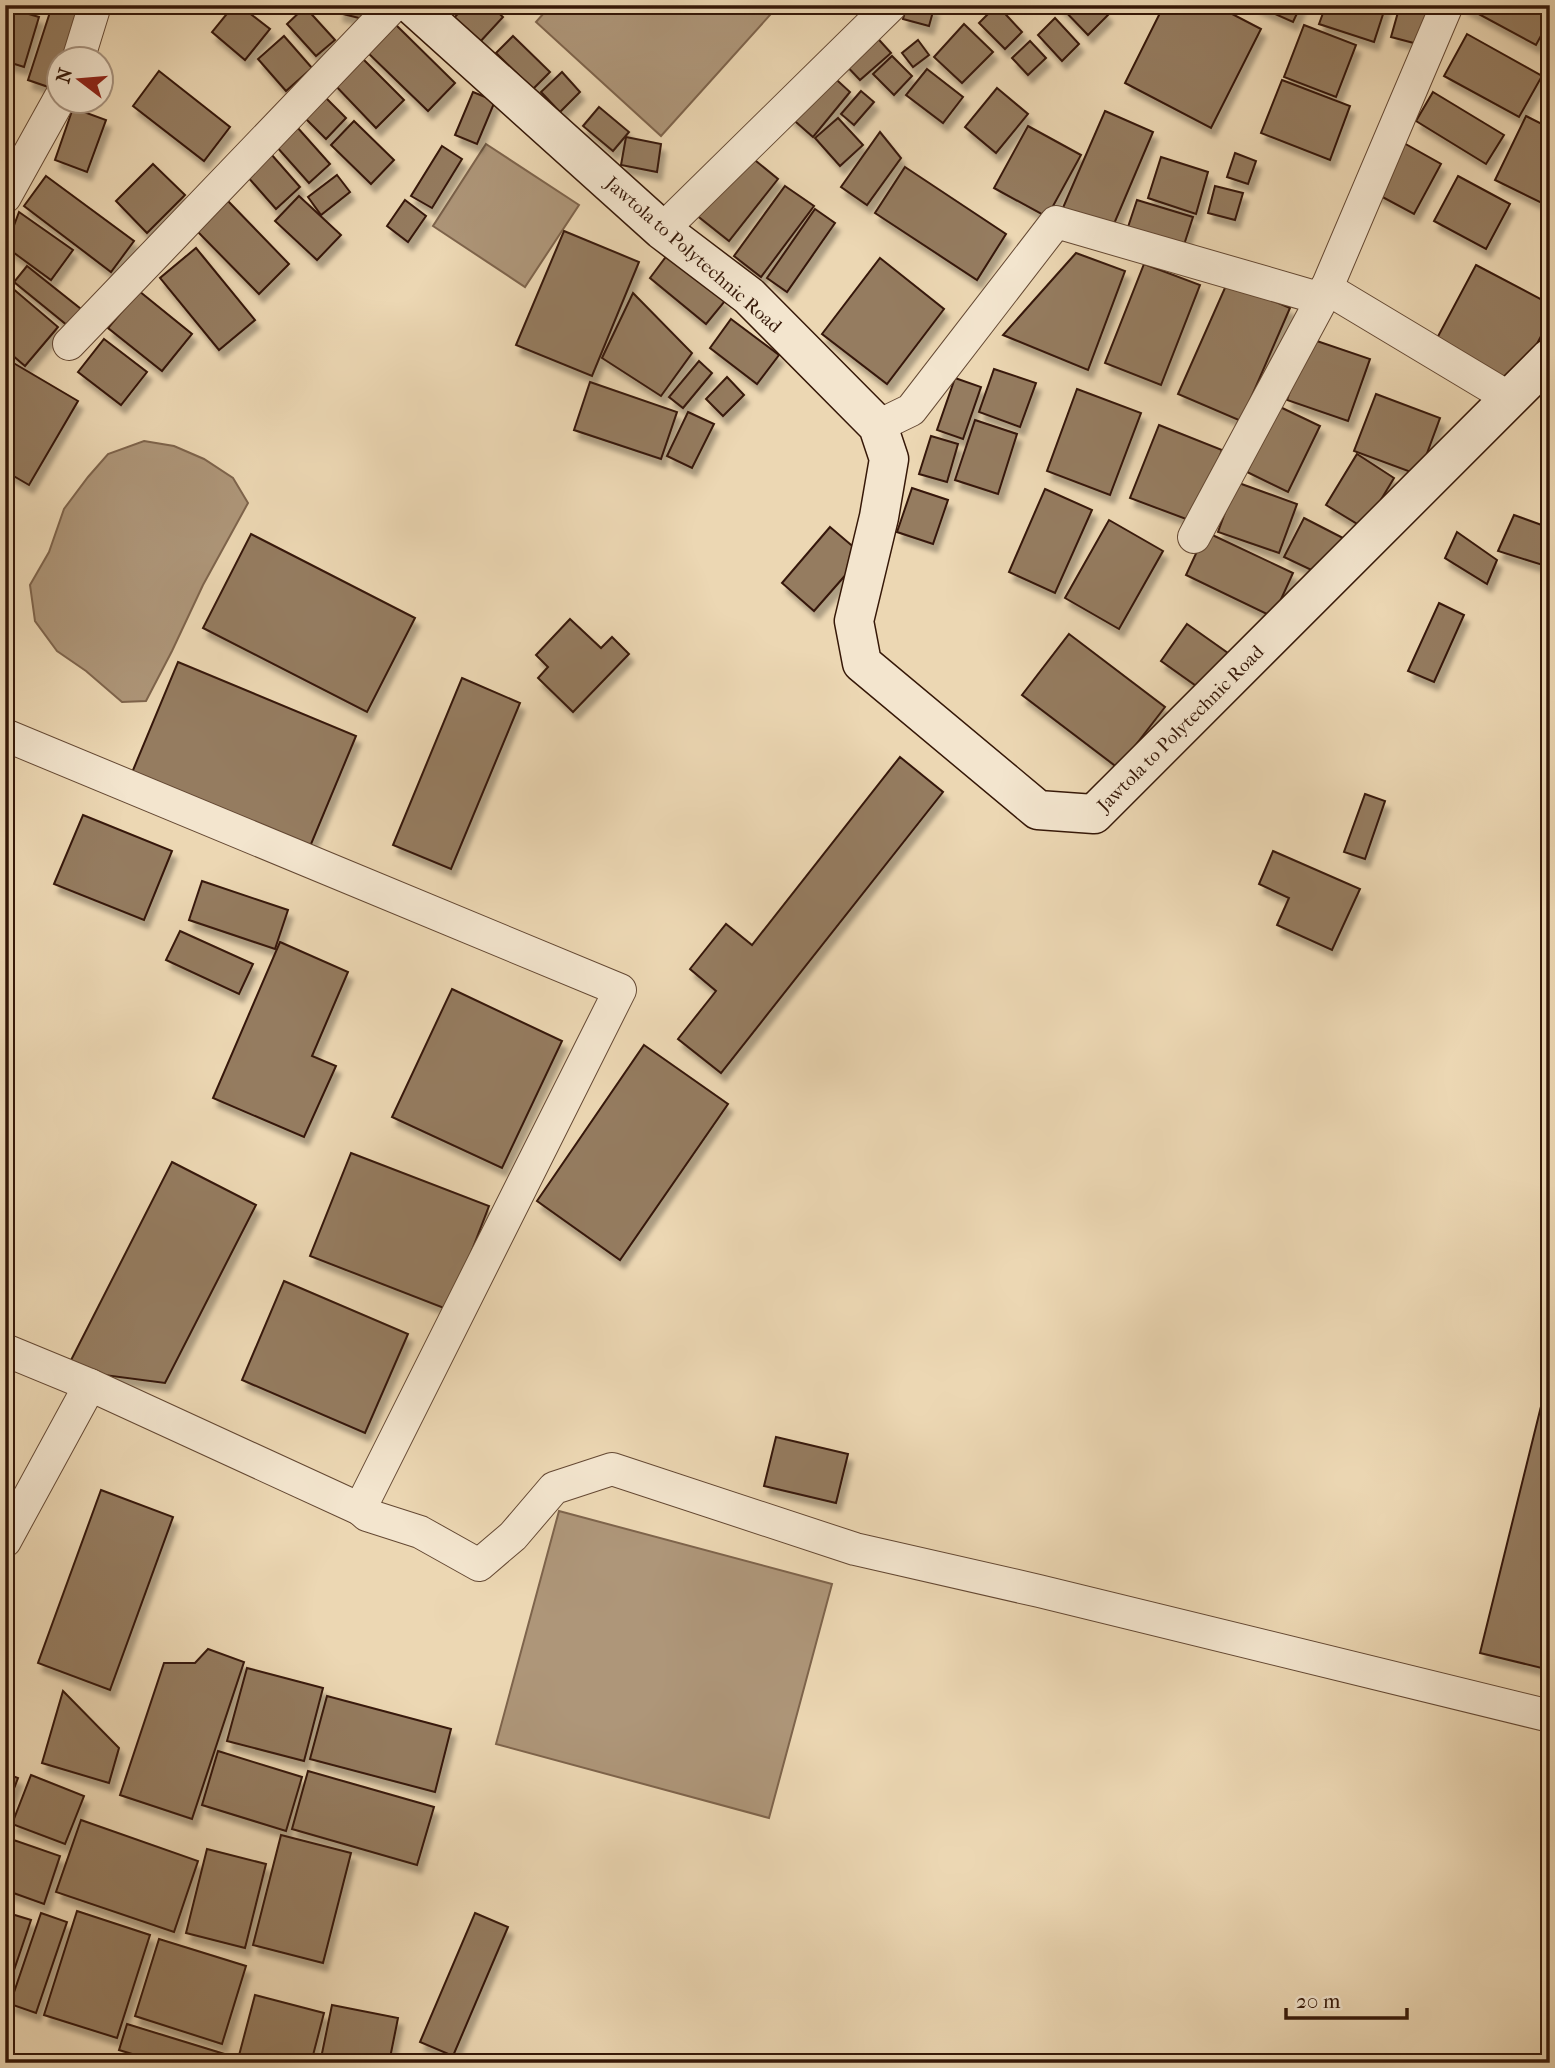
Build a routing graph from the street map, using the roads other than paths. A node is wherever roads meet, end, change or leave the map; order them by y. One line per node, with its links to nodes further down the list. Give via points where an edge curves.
1 (95, 5): 6 (street)
2 (394, 5): 11 (street)
3 (412, 5): 9 (main road, Jawtola to Polytechnic Road)
4 (891, 5): 9 (street)
5 (1447, 5): 10 (street)
6 (82, 46)
7 (50, 116): 8 (street)
8 (5, 197)
9 (662, 230): 14 (main road, Jawtola to Polytechnic Road, via 749,296)
10 (1324, 293): 13 (street); 14 (street, via 1056,222 911,410); 15 (street)
11 (69, 344)
12 (1550, 358): 13 (main road, Jawtola to Polytechnic Road)
13 (1511, 399): 14 (main road, Jawtola to Polytechnic Road, via 1094,814 1038,810 862,663 854,621 890,459)
14 (878, 426)
15 (1194, 537)
16 (5, 735): 19 (street, via 620,990)
17 (5, 1350): 18 (street)
18 (90, 1385): 19 (street); 20 (street)
19 (359, 1509): 21 (street, via 420,1532 479,1565 513,1536 554,1488 612,1469 855,1549)
20 (5, 1541)
21 (1550, 1716)

